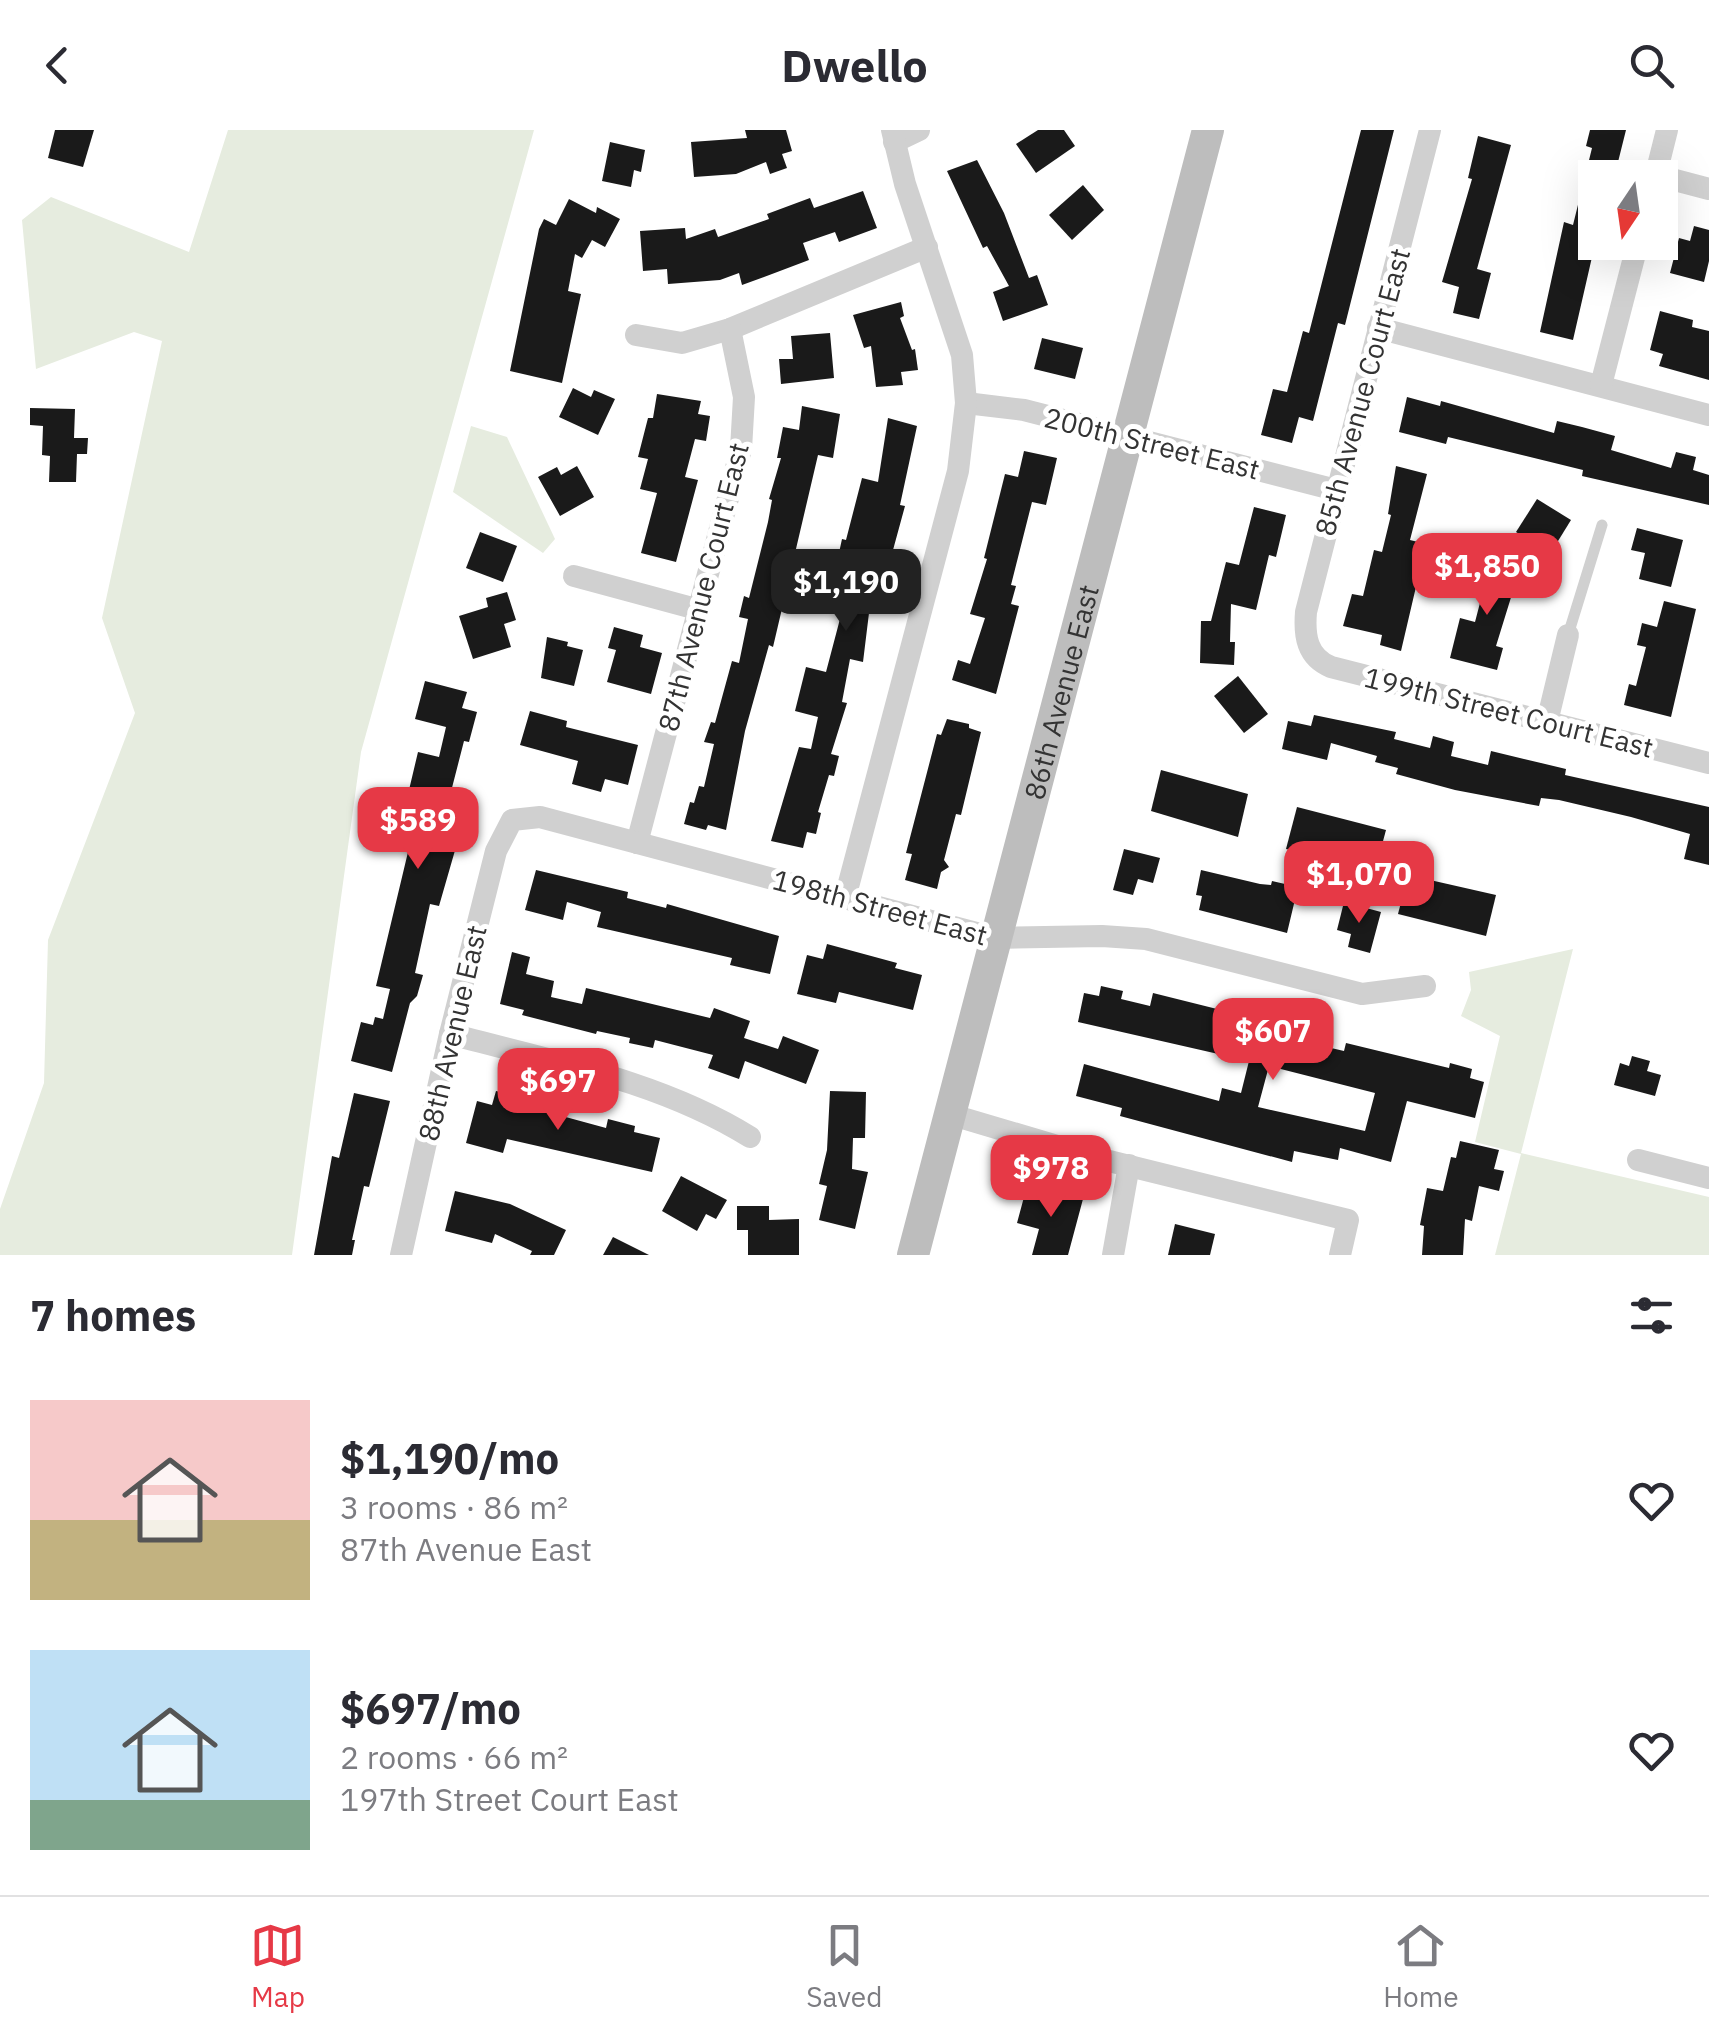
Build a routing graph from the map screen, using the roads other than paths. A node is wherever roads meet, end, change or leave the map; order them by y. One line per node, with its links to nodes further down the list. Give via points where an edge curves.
1 (919, 130): 5 (street)
2 (1208, 130): 17 (street, 86th Avenue East)
3 (1430, 130): 11 (street, 85th Avenue Court East)
4 (1667, 130): 6 (street)
5 (893, 136): 9 (street)
6 (1660, 160)
7 (1678, 181): 8 (street)
8 (1709, 189)
9 (926, 247): 12 (street); 15 (street, via 955,327)
10 (1634, 260): 14 (street)
11 (1378, 328): 14 (street); 18 (street, 85th Avenue Court East)
12 (730, 329): 13 (street, via 682,343); 21 (street, 87th Avenue Court East, via 744,398 741,448)
13 (636, 335)
14 (1602, 386): 16 (street)
15 (966, 403): 17 (street, 200th Street East, via 1024,410); 28 (street, via 958,472)
16 (1709, 415)
17 (1129, 438): 18 (street, 200th Street East); 29 (street, 86th Avenue East)
18 (1336, 490): 23 (street, 85th Avenue Court East, via 1306,612)
19 (1602, 524): 22 (lane)
20 (574, 576): 21 (street)
21 (700, 610): 27 (street, 87th Avenue Court East)
22 (1568, 635): 24 (street)
23 (1312, 655): 24 (street, 199th Street Court East, via 1332,667)
24 (1547, 722): 25 (street, 199th Street Court East)
25 (1709, 763)
26 (516, 818): 27 (street, 198th Street East, via 540,817); 31 (street, 88th Avenue East, via 496,851)
27 (637, 843): 28 (street, 198th Street East)
28 (845, 898): 29 (street, 198th Street East)
29 (995, 938): 30 (street, 198th Street East, via 1146,939 1362,994); 32 (street, 86th Avenue East)
30 (1425, 986)
31 (450, 1034): 33 (street, via 629,1083 708,1111); 37 (street, 88th Avenue East)
32 (949, 1114): 35 (street); 38 (street, 86th Avenue East)
33 (750, 1136)
34 (1638, 1160): 36 (street)
35 (1129, 1166): 39 (street); 40 (street, via 1348,1220)
36 (1709, 1178)
37 (401, 1255)
38 (913, 1255)
39 (1113, 1255)
40 (1340, 1255)

